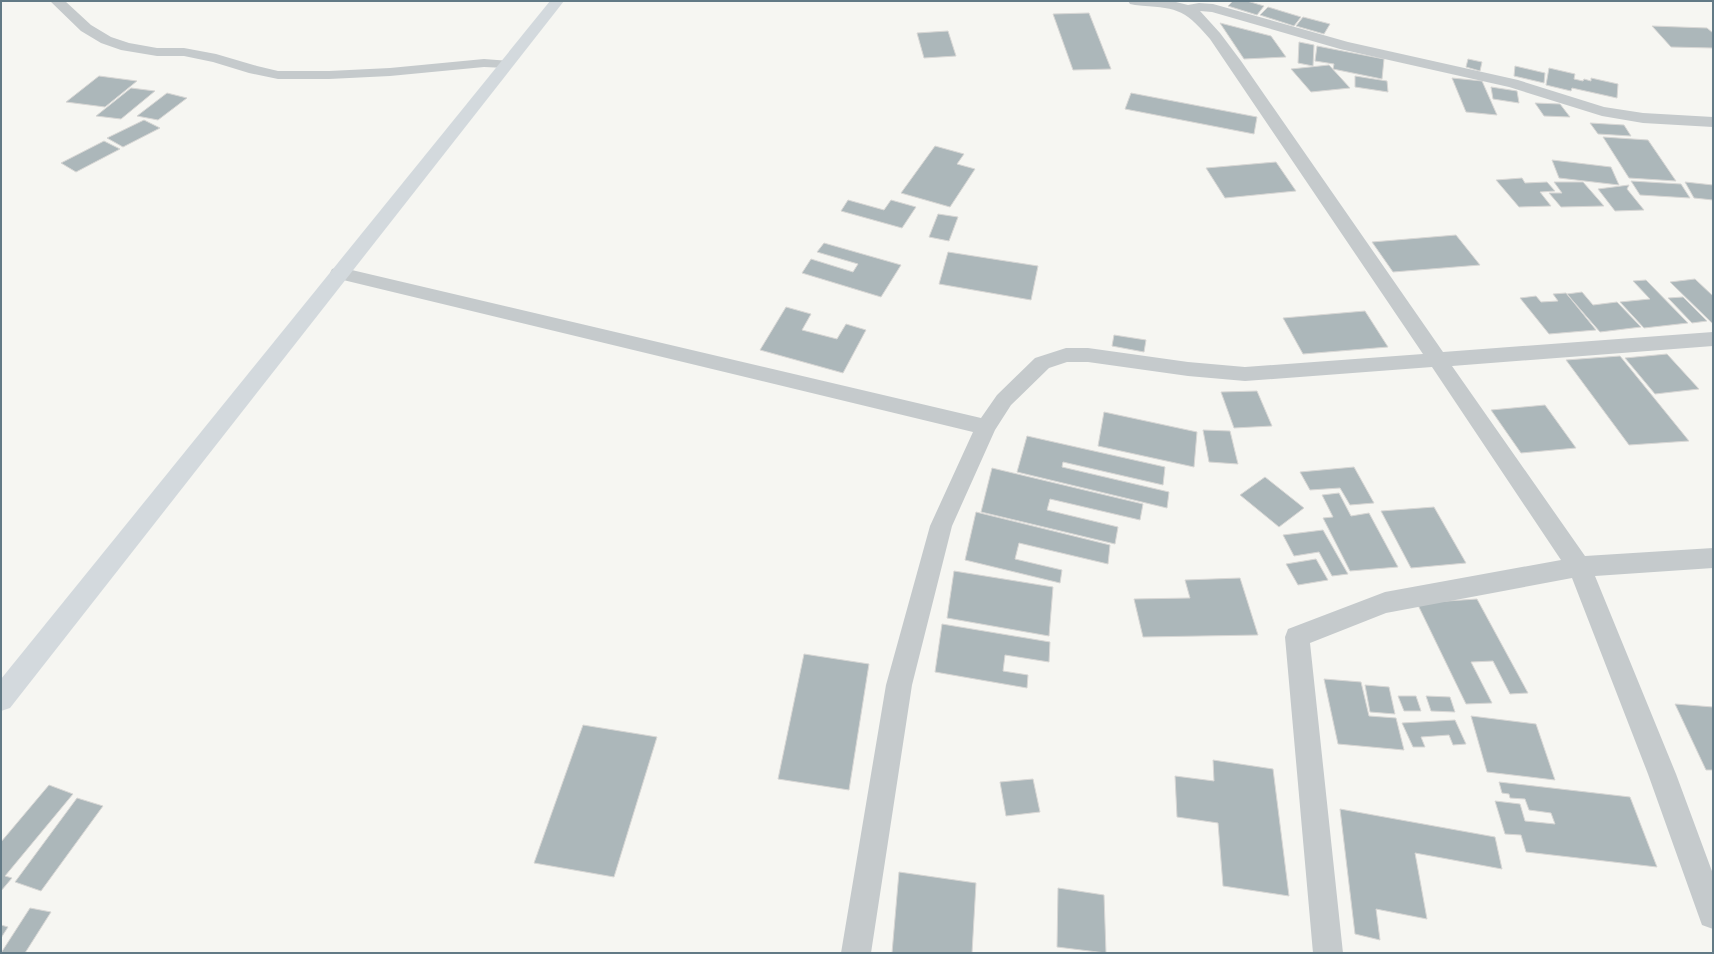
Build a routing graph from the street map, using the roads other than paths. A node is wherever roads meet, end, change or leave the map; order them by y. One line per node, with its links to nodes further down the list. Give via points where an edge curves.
1 (56, 1): 5 (street, via 86,28 106,40 126,47 157,52 184,52 278,75 390,72 484,63)
2 (557, 1): 5 (main road)
3 (1135, 1): 4 (street)
4 (1188, 9): 6 (street, via 1213,8 1345,46 1513,84 1602,111 1643,118); 9 (street, via 1210,29)
5 (506, 64): 7 (main road)
6 (1713, 122)
7 (339, 273): 10 (street); 13 (main road)
8 (1713, 338): 9 (street)
9 (1438, 359): 10 (street, via 1245,374 1088,355 1066,355 1042,363 1004,400); 12 (street)
10 (986, 427): 15 (street, via 941,526 899,685)
11 (1713, 558): 12 (street)
12 (1578, 566): 14 (street, via 1662,774); 16 (street, via 1386,603 1297,637)
13 (1, 699)
14 (1713, 914)
15 (856, 953)
16 (1328, 953)

